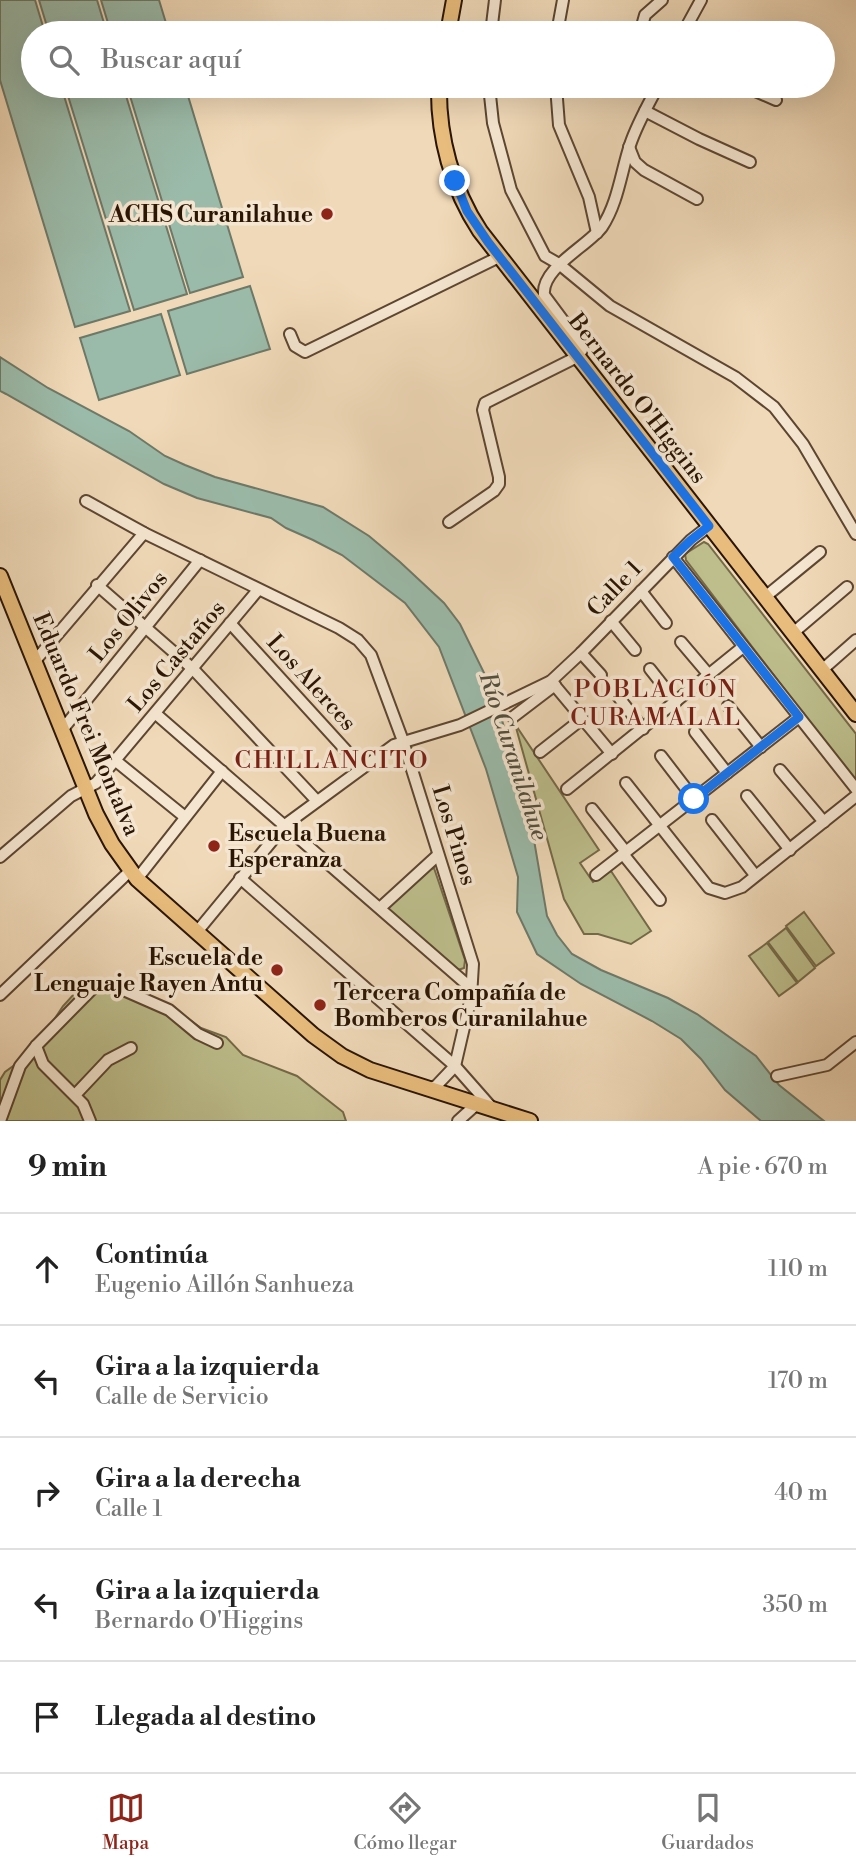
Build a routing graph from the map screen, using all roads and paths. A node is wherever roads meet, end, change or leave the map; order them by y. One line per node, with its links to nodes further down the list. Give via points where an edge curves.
1 (443, 0): 7 (main road)
2 (454, 0): 8 (main road)
3 (495, 0): 9 (street)
4 (563, 0): 10 (street)
5 (663, 0): 11 (street)
6 (701, 0): 12 (street)
7 (442, 21)
8 (450, 21)
9 (492, 21)
10 (559, 21)
11 (643, 21)
12 (690, 21)
13 (440, 98): 24 (main road, Bernardo O'Higgins, via 443,140 455,181 473,220)
14 (490, 98): 25 (street, via 511,190 545,256)
15 (557, 98): 23 (street, via 559,125 589,197)
16 (652, 98): 19 (street)
17 (771, 98): 18 (street)
18 (776, 100)
19 (645, 111): 20 (street); 21 (street)
20 (629, 147): 22 (street, via 644,170); 23 (street, via 611,208)
21 (750, 162)
22 (697, 199)
23 (597, 233): 25 (street)
24 (499, 257): 26 (street, via 305,352 295,346); 27 (main road, Bernardo O'Higgins)
25 (559, 264): 27 (street, via 543,293 582,346); 32 (street, via 610,306 750,387 774,407 803,444)
26 (290, 334)
27 (577, 358): 29 (street, via 485,404 499,484); 30 (main road, Bernardo O'Higgins)
28 (86, 501): 31 (street, Los Pinos)
29 (449, 522)
30 (709, 526): 34 (street, Calle 1); 41 (main road, Bernardo O'Higgins)
31 (144, 533): 35 (street, Los Pinos); 37 (street)
32 (856, 534)
33 (820, 552): 41 (street)
34 (673, 557): 40 (street, Calle 1); 49 (street)
35 (200, 560): 39 (street, Los Pinos); 45 (street, Los Olivos)
36 (1, 579): 52 (main road, Eduardo Frei Montalva)
37 (97, 585): 45 (street); 52 (street)
38 (847, 587): 46 (street)
39 (258, 590): 44 (street, Los Castaños); 70 (street, Los Pinos, via 358,640 371,655)
40 (641, 591): 42 (street, Calle 1); 43 (street)
41 (765, 597): 46 (main road, Bernardo O'Higgins)
42 (611, 621): 50 (street); 51 (street, Calle 1)
43 (666, 623)
44 (230, 624): 53 (street, Los Castaños); 76 (street, Los Alerces)
45 (146, 627): 53 (street); 68 (street, Los Olivos)
46 (793, 634): 55 (main road, Bernardo O'Higgins)
47 (856, 640): 55 (street)
48 (681, 642): 57 (street)
49 (743, 647): 57 (street); 65 (street)
50 (635, 650)
51 (581, 653): 56 (street); 58 (street, Calle 1)
52 (34, 662): 68 (main road, Eduardo Frei Montalva)
53 (193, 669): 63 (street, Los Castaños); 87 (street)
54 (650, 669): 60 (street)
55 (822, 670): 62 (main road, Bernardo O'Higgins)
56 (601, 675)
57 (709, 675): 60 (street)
58 (553, 683): 64 (street); 66 (street); 70 (street, via 460,725)
59 (617, 695): 67 (street)
60 (676, 702): 67 (street)
61 (728, 706): 71 (street)
62 (854, 707)
63 (156, 714): 75 (street, Los Castaños); 78 (street)
64 (513, 717)
65 (799, 717): 71 (street); 83 (street)
66 (582, 719): 72 (street); 73 (street)
67 (643, 729): 73 (street)
68 (62, 730): 81 (main road, Eduardo Frei Montalva)
69 (695, 732): 79 (street)
70 (403, 741): 76 (street); 96 (street, Los Pinos)
71 (761, 747): 79 (street)
72 (540, 752)
73 (612, 754): 82 (street)
74 (661, 756): 86 (street)
75 (116, 761): 81 (street, Los Castaños); 89 (street)
76 (362, 768): 87 (street)
77 (780, 770): 91 (street)
78 (222, 771): 89 (street); 92 (street)
79 (727, 773): 86 (street)
80 (626, 783): 93 (street)
81 (85, 788): 97 (street, Los Castaños); 98 (main road, Eduardo Frei Montalva, via 103,829)
82 (567, 789)
83 (856, 789)
84 (747, 796): 94 (street)
85 (856, 796): 91 (street)
86 (694, 799): 93 (street)
87 (317, 801): 92 (street)
88 (592, 809): 95 (street)
89 (185, 817): 98 (street)
90 (712, 820): 100 (street)
91 (824, 822): 94 (street)
92 (285, 825): 101 (street); 103 (street)
93 (659, 826): 95 (street); 100 (street, via 709,888 735,891)
94 (790, 850): 100 (street)
95 (624, 853): 99 (street); 102 (street)
96 (438, 855): 103 (street); 105 (street, Los Pinos, via 472,964)
97 (0, 857)
98 (134, 875): 104 (main road, Eduardo Frei Montalva); 106 (street)
99 (596, 875)
100 (755, 875)
101 (240, 878): 104 (street); 111 (street)
102 (660, 900)
103 (380, 908): 105 (street)
104 (195, 933): 113 (main road, Eduardo Frei Montalva, via 332,1050 370,1070)
105 (471, 988): 111 (street, Los Pinos)
106 (0, 995)
107 (856, 1042): 112 (street, via 827,1065)
108 (217, 1043): 109 (street, via 169,1010 104,985 94,988)
109 (36, 1046): 114 (street, via 43,1065); 116 (street, via 15,1075)
110 (131, 1048): 114 (street, via 108,1060)
111 (455, 1066): 113 (street); 115 (street)
112 (777, 1076)
113 (428, 1090): 115 (main road, Eduardo Frei Montalva)
114 (75, 1096): 117 (street)
115 (485, 1106): 118 (street); 119 (main road, Eduardo Frei Montalva)
116 (0, 1121)
117 (90, 1121)
118 (458, 1121)
119 (530, 1121)

